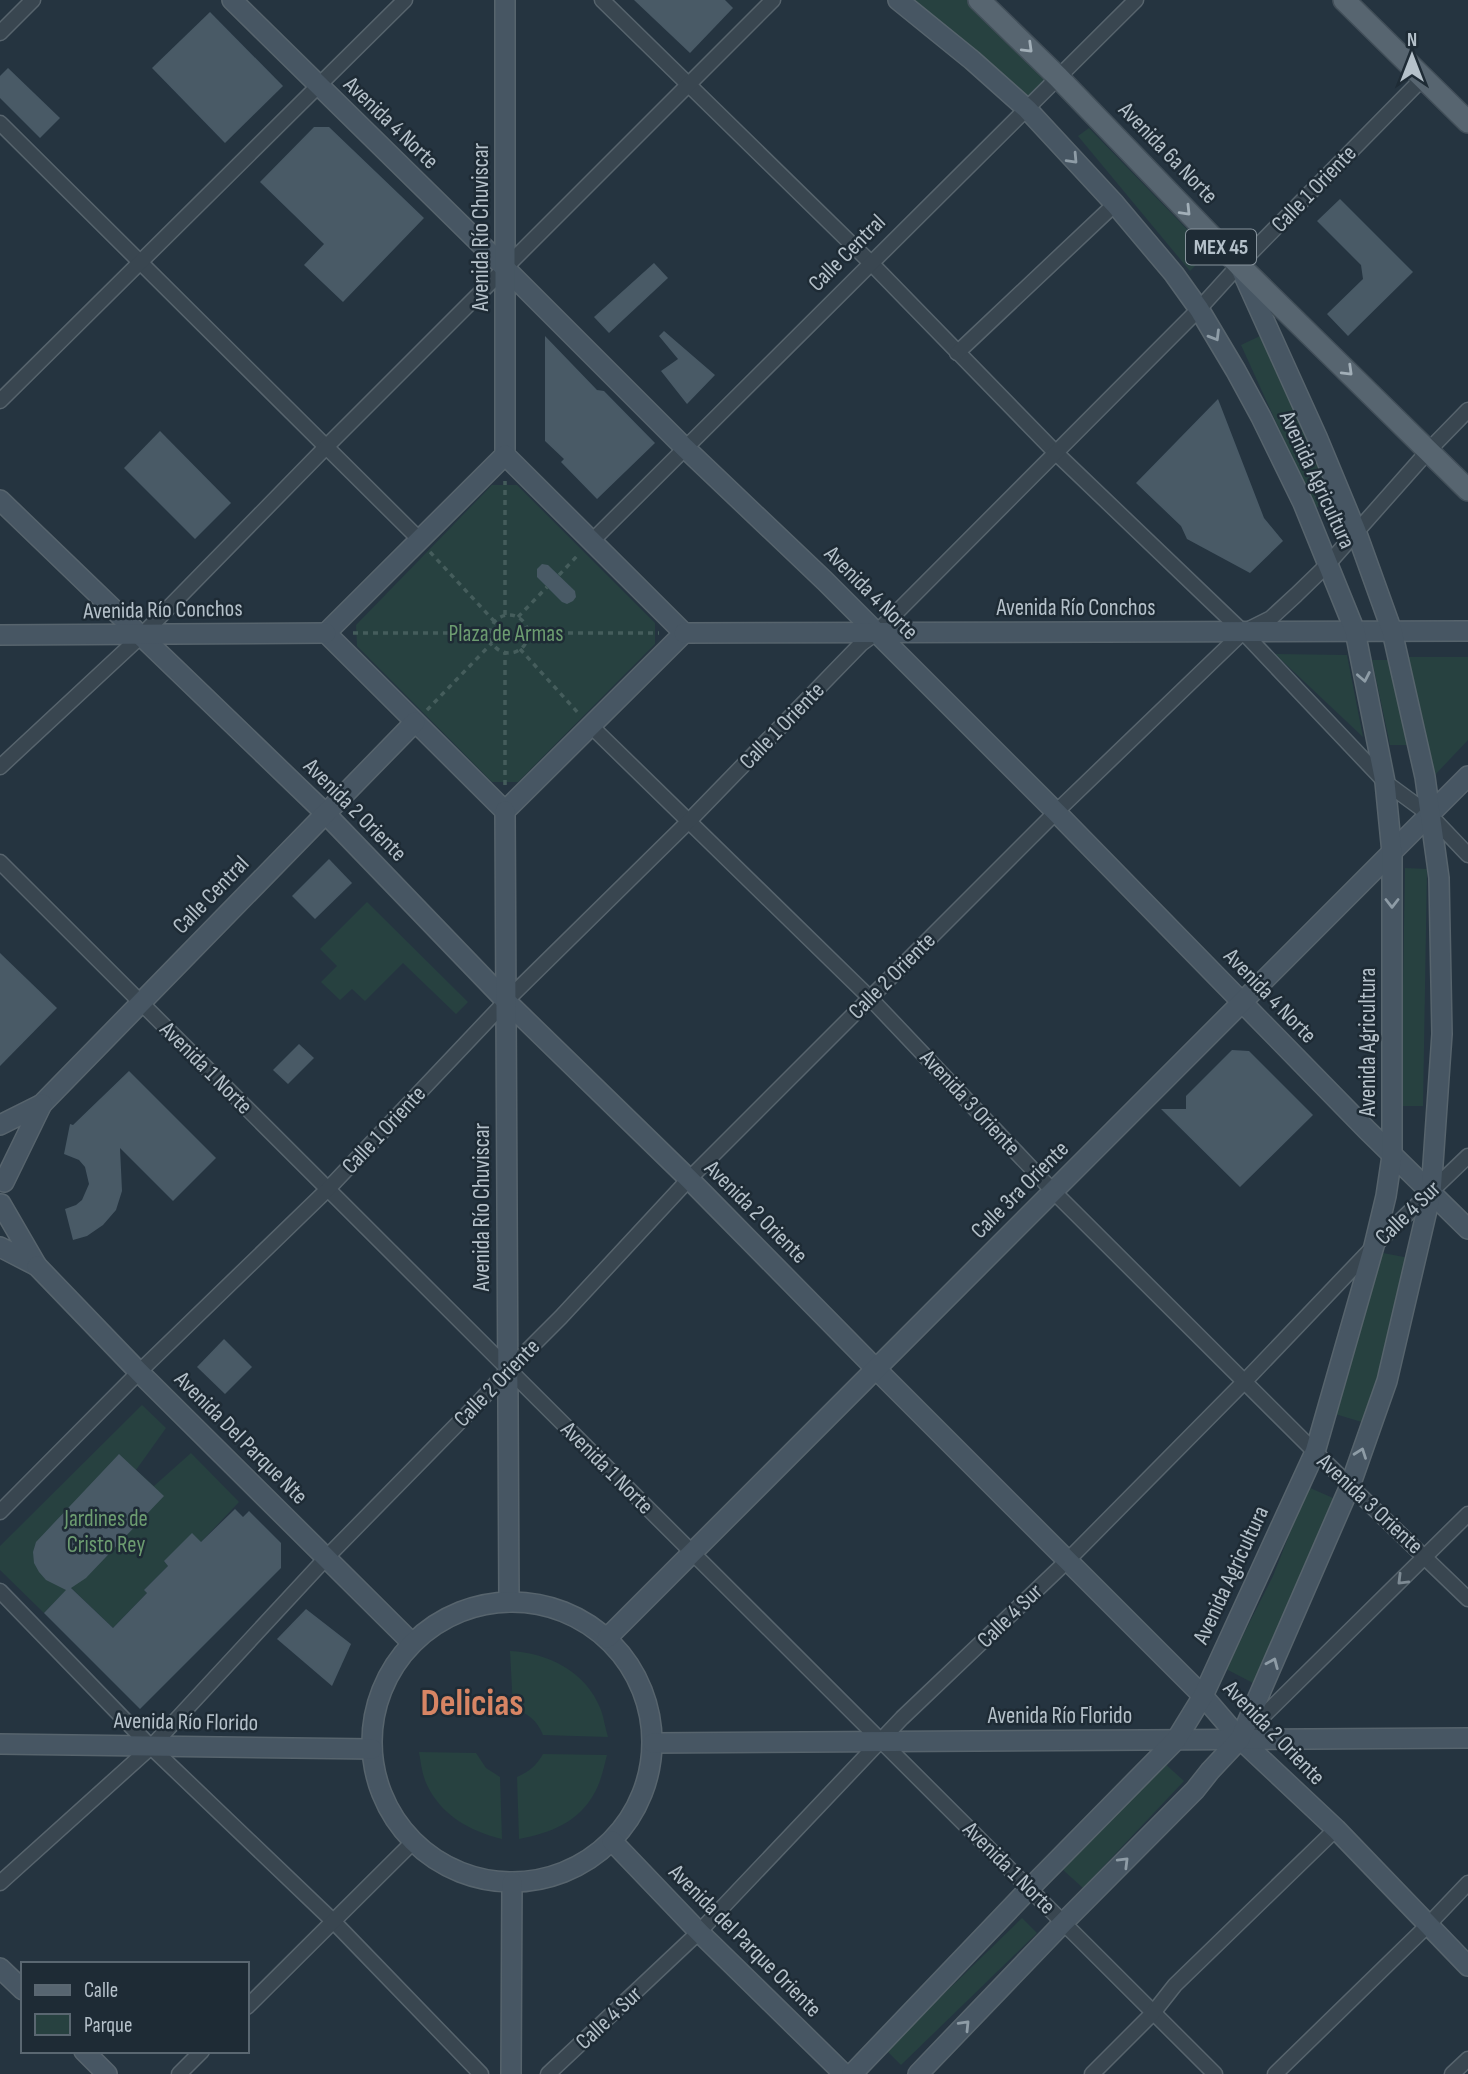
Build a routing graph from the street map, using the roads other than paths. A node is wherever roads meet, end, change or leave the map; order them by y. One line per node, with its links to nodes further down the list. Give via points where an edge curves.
1 (33, 0): 11 (street)
2 (232, 0): 15 (main road, Avenida 4 Norte)
3 (405, 0): 15 (street)
4 (505, 0): 23 (main road, Avenida Río Chuviscar)
5 (602, 0): 14 (street)
6 (773, 0): 14 (street)
7 (898, 0): 16 (main road, Avenida Agricultura)
8 (979, 0): 12 (main road, Avenida 6a Norte / MEX 45, one-way to 12)
9 (1136, 0): 12 (street, Calle Central)
10 (1344, 0): 13 (main road)
11 (0, 33)
12 (1058, 77): 16 (street, Calle Central); 22 (main road, Avenida 6a Norte / MEX 45, one-way to 22)
13 (1423, 78): 17 (main road); 22 (street, Calle 1 Oriente)
14 (688, 83): 21 (street); 23 (street)
15 (318, 86): 20 (street); 23 (main road, Avenida 4 Norte)
16 (1027, 108): 19 (main road, Avenida Agricultura, one-way to 19); 21 (street, Calle Central)
17 (1468, 122)
18 (0, 123): 20 (street)
19 (1115, 204): 24 (main road, Avenida Agricultura); 25 (street)
20 (140, 262): 26 (street); 28 (street)
21 (871, 263): 25 (street); 29 (street, Calle Central)
22 (1239, 265): 24 (street, Calle 1 Oriente); 30 (main road, Avenida 6a Norte / MEX 45, one-way to 30); 35 (main road, Avenida Agricultura)
23 (505, 268): 28 (street); 29 (main road, Avenida 4 Norte); 32 (main road, Avenida Río Chuviscar)
24 (1199, 309): 31 (street, Calle 1 Oriente); 38 (main road, Avenida Agricultura, one-way to 38, via 1261,417)
25 (957, 353): 31 (street)
26 (0, 401)
27 (1468, 410): 30 (street, Calle 2 Oriente)
28 (326, 447): 36 (street); 47 (street)
29 (685, 448): 37 (street, Calle Central); 45 (main road, Avenida 4 Norte)
30 (1429, 450): 33 (main road, Avenida 6a Norte / MEX 45); 35 (street, Calle 2 Oriente)
31 (1055, 452): 40 (street); 45 (street, Calle 1 Oriente)
32 (505, 455): 36 (main road); 37 (main road)
33 (1468, 490)
34 (0, 500): 47 (main road, Avenida 2 Oriente)
35 (1356, 531): 38 (street, Calle 2 Oriente); 42 (main road, Avenida Agricultura)
36 (420, 540): 43 (main road)
37 (592, 541): 44 (main road)
38 (1328, 564): 40 (street, Calle 2 Oriente, via 1270,618); 41 (main road, Avenida Agricultura)
39 (1468, 631): 42 (main road, Avenida Río Conchos)
40 (1243, 632): 41 (main road, Avenida Río Conchos); 45 (main road, Avenida Río Conchos); 52 (street); 54 (street, Calle 2 Oriente)
41 (1355, 632): 42 (main road, Avenida Río Conchos); 52 (main road, Avenida Agricultura, one-way to 52)
42 (1392, 632): 56 (main road, Avenida Agricultura)
43 (326, 633): 47 (main road, Avenida Río Conchos); 48 (main road)
44 (684, 633): 45 (main road, Avenida Río Conchos); 49 (main road)
45 (876, 633): 54 (main road, Avenida 4 Norte); 57 (street, Calle 1 Oriente)
46 (0, 635): 47 (main road, Avenida Río Conchos)
47 (141, 636): 50 (street); 55 (main road, Avenida 2 Oriente)
48 (415, 722): 53 (main road); 55 (main road, Calle Central)
49 (591, 726): 53 (main road); 57 (street, Avenida 3 Oriente)
50 (0, 767)
51 (1468, 776): 56 (main road, Calle 3ra Oriente)
52 (1385, 782): 56 (street); 58 (main road, Avenida Agricultura)
53 (505, 811): 62 (main road, Avenida Río Chuviscar)
54 (1056, 812): 61 (street, Calle 2 Oriente); 64 (main road, Avenida 4 Norte)
55 (325, 813): 62 (main road, Avenida 2 Oriente); 63 (main road, Calle Central)
56 (1430, 815): 58 (main road, Calle 3ra Oriente); 59 (street); 73 (main road, Avenida Agricultura, via 1439,878 1442,1034)
57 (689, 821): 61 (street, Avenida 3 Oriente); 62 (street, Calle 1 Oriente)
58 (1392, 853): 64 (main road, Calle 3ra Oriente); 67 (main road, Avenida Agricultura, one-way to 67)
59 (1468, 855)
60 (0, 862): 63 (street, Avenida 1 Norte)
61 (870, 998): 70 (street, Calle 2 Oriente); 72 (street, Avenida 3 Oriente)
62 (506, 1001): 70 (main road, Avenida 2 Oriente); 71 (street, Calle 1 Oriente); 80 (main road, Avenida Río Chuviscar)
63 (141, 1002): 65 (main road, Calle Central); 71 (street, Avenida 1 Norte)
64 (1242, 1003): 67 (main road, Avenida 4 Norte); 72 (main road, Calle 3ra Oriente)
65 (42, 1104): 66 (main road); 69 (main road)
66 (0, 1125)
67 (1392, 1156): 73 (main road, Avenida 4 Norte); 76 (main road, Avenida Agricultura)
68 (1468, 1156): 73 (street, Calle 4 Sur)
69 (2, 1174): 74 (main road)
70 (690, 1179): 79 (main road, Avenida 2 Oriente); 80 (street, Calle 2 Oriente)
71 (328, 1189): 80 (street, Avenida 1 Norte); 81 (street, Calle 1 Oriente)
72 (1053, 1191): 79 (main road, Calle 3ra Oriente); 82 (street, Avenida 3 Oriente)
73 (1431, 1193): 75 (main road, Avenida 4 Norte); 76 (street, Calle 4 Sur); 84 (main road, Avenida Agricultura, one-way to 73, via 1387,1381)
74 (0, 1205): 78 (main road)
75 (1468, 1229)
76 (1374, 1246): 82 (street, Calle 4 Sur); 83 (main road, Avenida Agricultura)
77 (0, 1247): 78 (main road)
78 (37, 1266): 81 (main road, Avenida Del Parque Nte)
79 (876, 1369): 87 (main road, Calle 3ra Oriente); 90 (main road, Avenida 2 Oriente)
80 (508, 1370): 87 (street, Avenida 1 Norte); 89 (street, Calle 2 Oriente); 93 (main road, Avenida Río Chuviscar)
81 (139, 1373): 85 (street, Calle 1 Oriente); 89 (main road, Avenida Del Parque Nte)
82 (1245, 1381): 83 (street, Avenida 3 Oriente); 90 (street, Calle 4 Sur)
83 (1315, 1452): 84 (street, Avenida 3 Oriente); 96 (main road, Avenida Agricultura)
84 (1350, 1486): 88 (street, Avenida 3 Oriente); 98 (main road, Avenida Agricultura, one-way to 84)
85 (0, 1512)
86 (1468, 1514): 88 (street)
87 (692, 1553): 94 (main road, Calle 3ra Oriente); 100 (street, Avenida 1 Norte)
88 (1426, 1556): 92 (street, Avenida 3 Oriente); 98 (street, one-way to 98)
89 (327, 1557): 95 (main road, Avenida Del Parque Nte); 103 (street, Calle 2 Oriente)
90 (1067, 1561): 96 (main road, Avenida 2 Oriente); 100 (street, Calle 4 Sur)
91 (0, 1591): 103 (street)
92 (1468, 1599)
93 (509, 1602): 94 (main road, via 544,1606 578,1618); 95 (main road, via 473,1607 440,1621)
94 (607, 1638): 101 (main road, via 641,1685)
95 (412, 1643): 104 (main road, via 389,1675 375,1711)
96 (1203, 1696): 98 (main road, Avenida 2 Oriente); 99 (main road, Avenida Agricultura)
97 (1468, 1738): 98 (main road, Avenida Río Florido)
98 (1240, 1739): 99 (main road, Avenida Río Florido); 105 (main road, Avenida 2 Oriente); 113 (main road, Avenida Agricultura, one-way to 98)
99 (1176, 1740): 100 (main road, Avenida Río Florido); 111 (main road, Avenida Agricultura)
100 (880, 1741): 101 (main road, Avenida Río Florido); 111 (street, Avenida 1 Norte); 115 (street, Calle 4 Sur)
101 (653, 1742): 106 (main road, via 642,1796)
102 (0, 1744): 103 (main road, Avenida Río Florido)
103 (151, 1747): 104 (main road, Avenida Río Florido); 109 (street, Calle 2 Oriente); 112 (street)
104 (372, 1749): 107 (main road, via 378,1783 392,1815)
105 (1336, 1829): 114 (main road, Avenida 2 Oriente); 120 (street, via 1175,1985)
106 (612, 1841): 108 (main road, via 566,1871); 115 (main road, Avenida del Parque Oriente)
107 (414, 1842): 108 (main road, via 443,1863 476,1877); 112 (street)
108 (512, 1882): 127 (main road)
109 (0, 1883)
110 (1468, 1883): 114 (street)
111 (1029, 1889): 113 (street, Avenida 1 Norte); 130 (main road, Avenida Agricultura)
112 (333, 1921): 119 (street); 126 (street)
113 (1063, 1923): 120 (street, Avenida 1 Norte); 131 (main road, Avenida Agricultura, one-way to 113)
114 (1428, 1925): 116 (main road, Avenida 2 Oriente); 134 (street)
115 (699, 1932): 128 (street, Calle 4 Sur); 129 (main road, Avenida del Parque Oriente)
116 (1468, 1966)
117 (0, 1968): 118 (main road)
118 (21, 1988)
119 (248, 2006)
120 (1153, 2012): 132 (street); 133 (street, Avenida 1 Norte)
121 (86, 2053): 124 (main road)
122 (200, 2053): 125 (street)
123 (1468, 2059): 135 (street)
124 (107, 2074)
125 (179, 2074)
126 (481, 2074)
127 (511, 2074)
128 (548, 2074)
129 (844, 2074)
130 (852, 2074)
131 (918, 2074)
132 (1092, 2074)
133 (1215, 2074)
134 (1275, 2074)
135 (1452, 2074)

